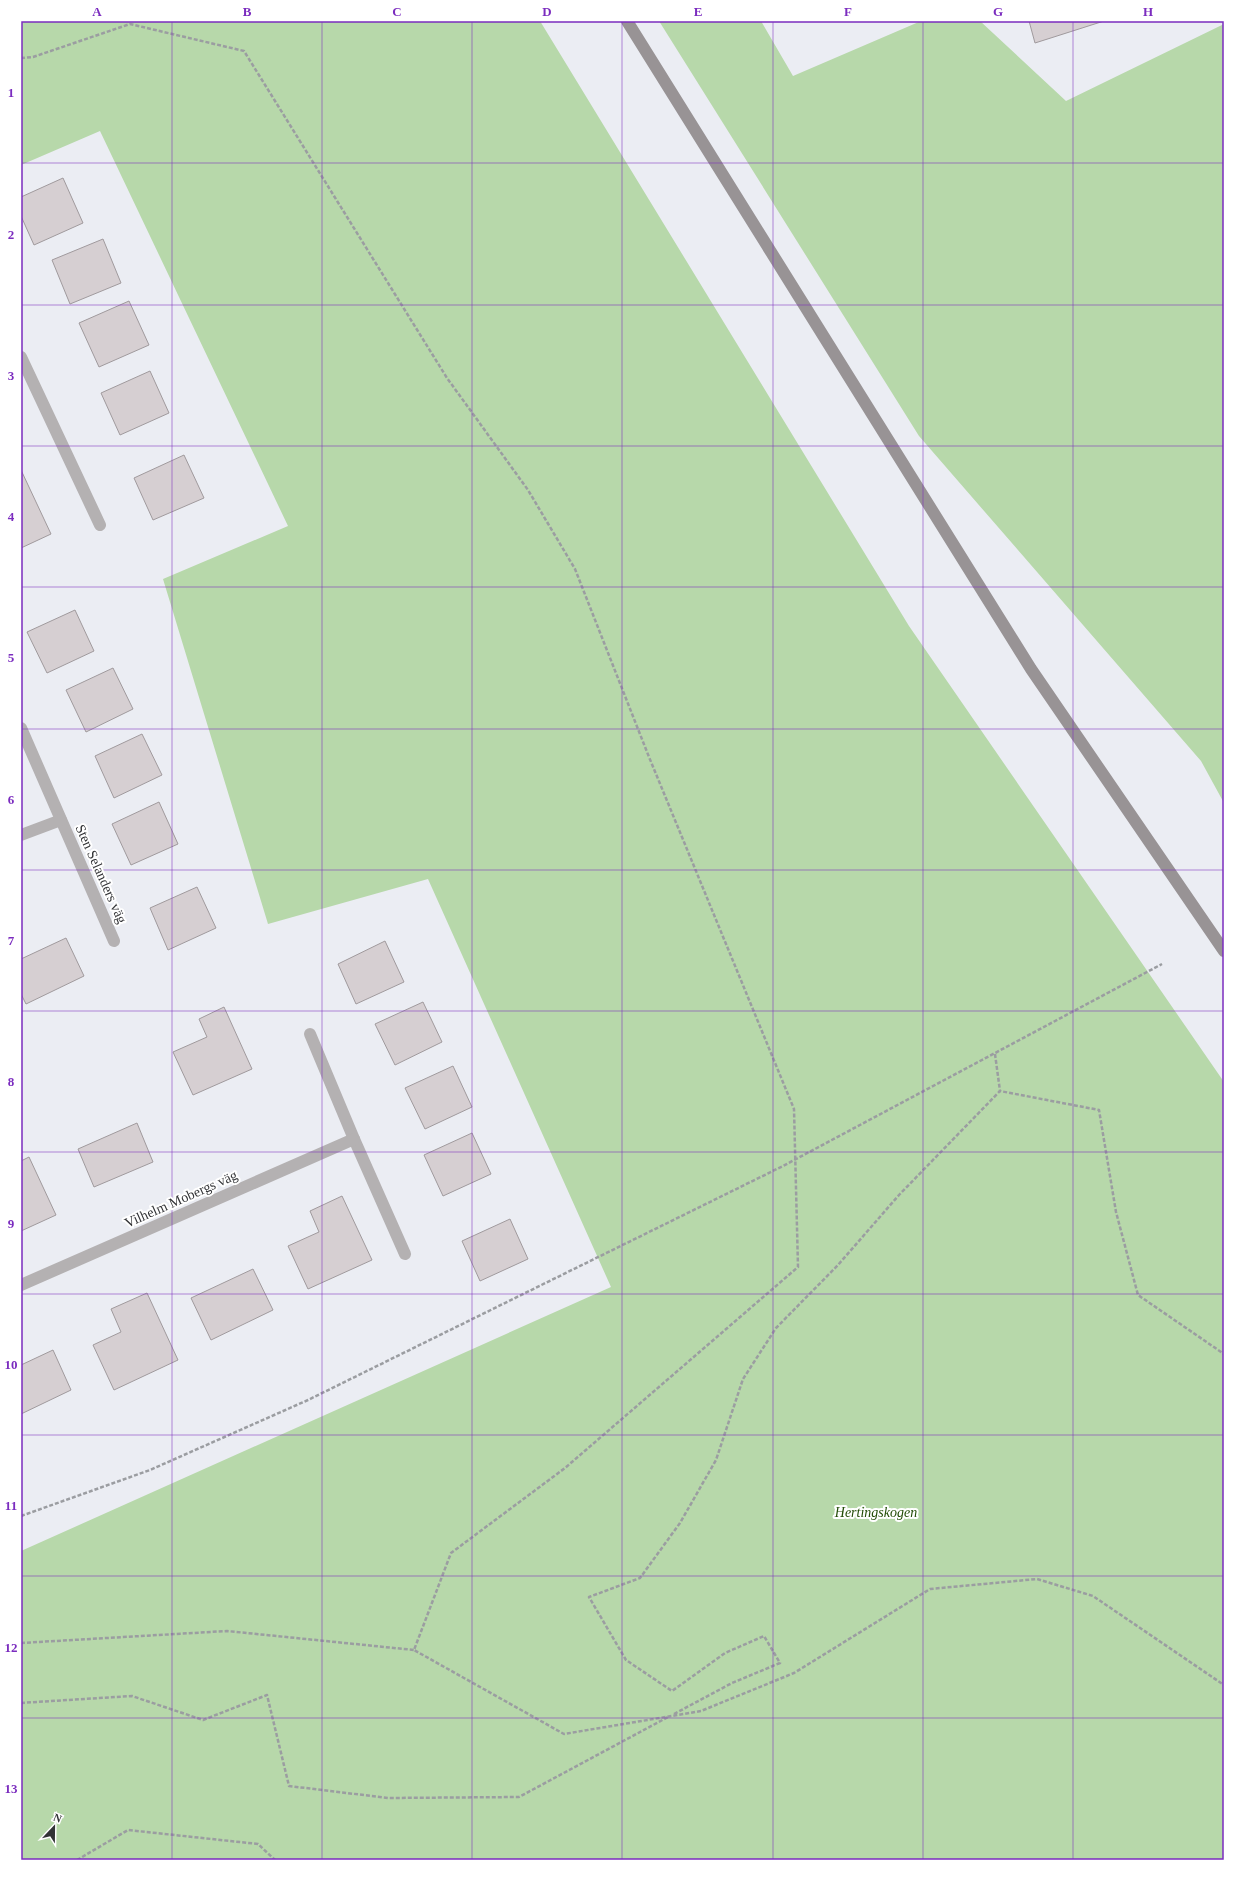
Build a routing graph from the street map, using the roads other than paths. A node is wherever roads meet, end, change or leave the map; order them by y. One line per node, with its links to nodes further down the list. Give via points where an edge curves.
1 (627, 21): 8 (main road, via 1032,669)
2 (21, 358): 3 (street)
3 (100, 525)
4 (21, 728): 5 (street, Sten Selanders väg)
5 (61, 820): 6 (street, Sten Selanders väg); 7 (street, Sten Selanders väg)
6 (21, 836)
7 (114, 941)
8 (1224, 950)
9 (310, 1034): 10 (street)
10 (354, 1139): 11 (street); 12 (street, Vilhelm Mobergs väg)
11 (405, 1254)
12 (21, 1286)

